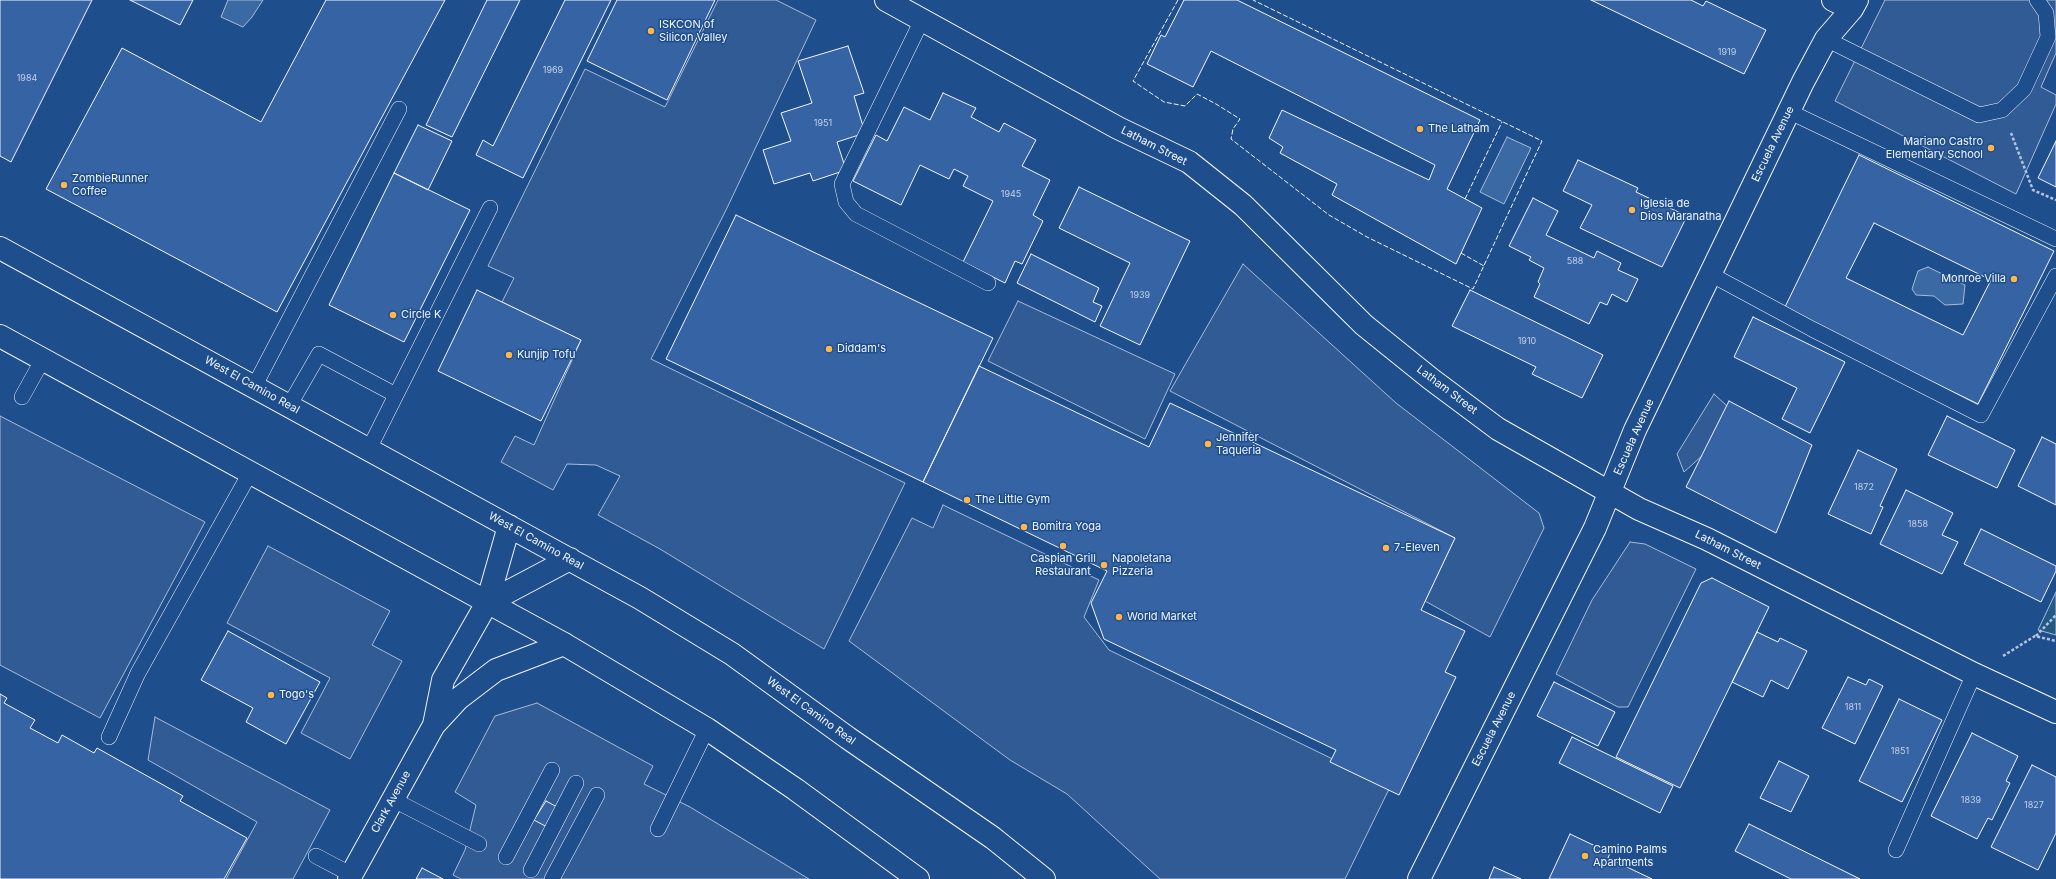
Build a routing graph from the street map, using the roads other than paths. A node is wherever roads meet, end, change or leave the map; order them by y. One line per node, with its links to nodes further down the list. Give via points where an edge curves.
1 (886, 0): 4 (street, Latham Street)
2 (2037, 0): 5 (lane, via 2046,13 2048,37 2024,89 2002,110 1979,115)
3 (1847, 3): 5 (street, Escuela Avenue)
4 (922, 20): 13 (lane, via 842,184 846,202 856,214); 22 (street, Latham Street, via 1105,121 1189,162 1243,205 1364,325 1431,379 1498,429)
5 (1826, 39): 7 (street, Escuela Avenue)
6 (399, 109): 16 (lane)
7 (1788, 111): 9 (lane); 11 (street, Escuela Avenue)
8 (490, 208): 17 (lane)
9 (2056, 239)
10 (0, 248): 16 (street, West El Camino Real)
11 (1710, 274): 12 (lane, via 1982,415); 22 (street, Escuela Avenue, via 1635,430)
12 (2056, 276)
13 (988, 283)
14 (0, 336): 15 (street)
15 (43, 360): 18 (lane); 21 (street)
16 (254, 386): 19 (street, West El Camino Real)
17 (396, 395): 19 (lane, via 319,354); 20 (lane)
18 (22, 397)
19 (289, 406): 20 (street, West El Camino Real)
20 (369, 449): 23 (street, West El Camino Real)
21 (250, 473): 25 (street); 31 (lane, via 138,673)
22 (1610, 493): 27 (street, Latham Street); 46 (street, Escuela Avenue, via 1595,528)
23 (509, 526): 24 (street, West El Camino Real); 25 (street, Clark Avenue)
24 (570, 559): 25 (street); 45 (street, West El Camino Real, via 732,654 993,838)
25 (487, 603): 26 (street); 29 (street, Clark Avenue, via 443,680)
26 (564, 644): 29 (street, Clark Avenue, via 496,670 458,699); 30 (street)
27 (1974, 674): 28 (street, Latham Street); 38 (lane)
28 (2056, 712)
29 (434, 725): 35 (street, Clark Avenue)
30 (707, 729): 36 (lane); 44 (street, via 802,794)
31 (109, 737)
32 (552, 770): 40 (lane)
33 (576, 783): 41 (lane)
34 (597, 795): 43 (lane)
35 (392, 800): 37 (lane); 42 (street, Clark Avenue)
36 (658, 829)
37 (479, 844)
38 (1896, 850)
39 (316, 856): 42 (lane)
40 (506, 857)
41 (531, 870)
42 (351, 877)
43 (552, 879)
44 (918, 879)
45 (1044, 879)
46 (1419, 879)

